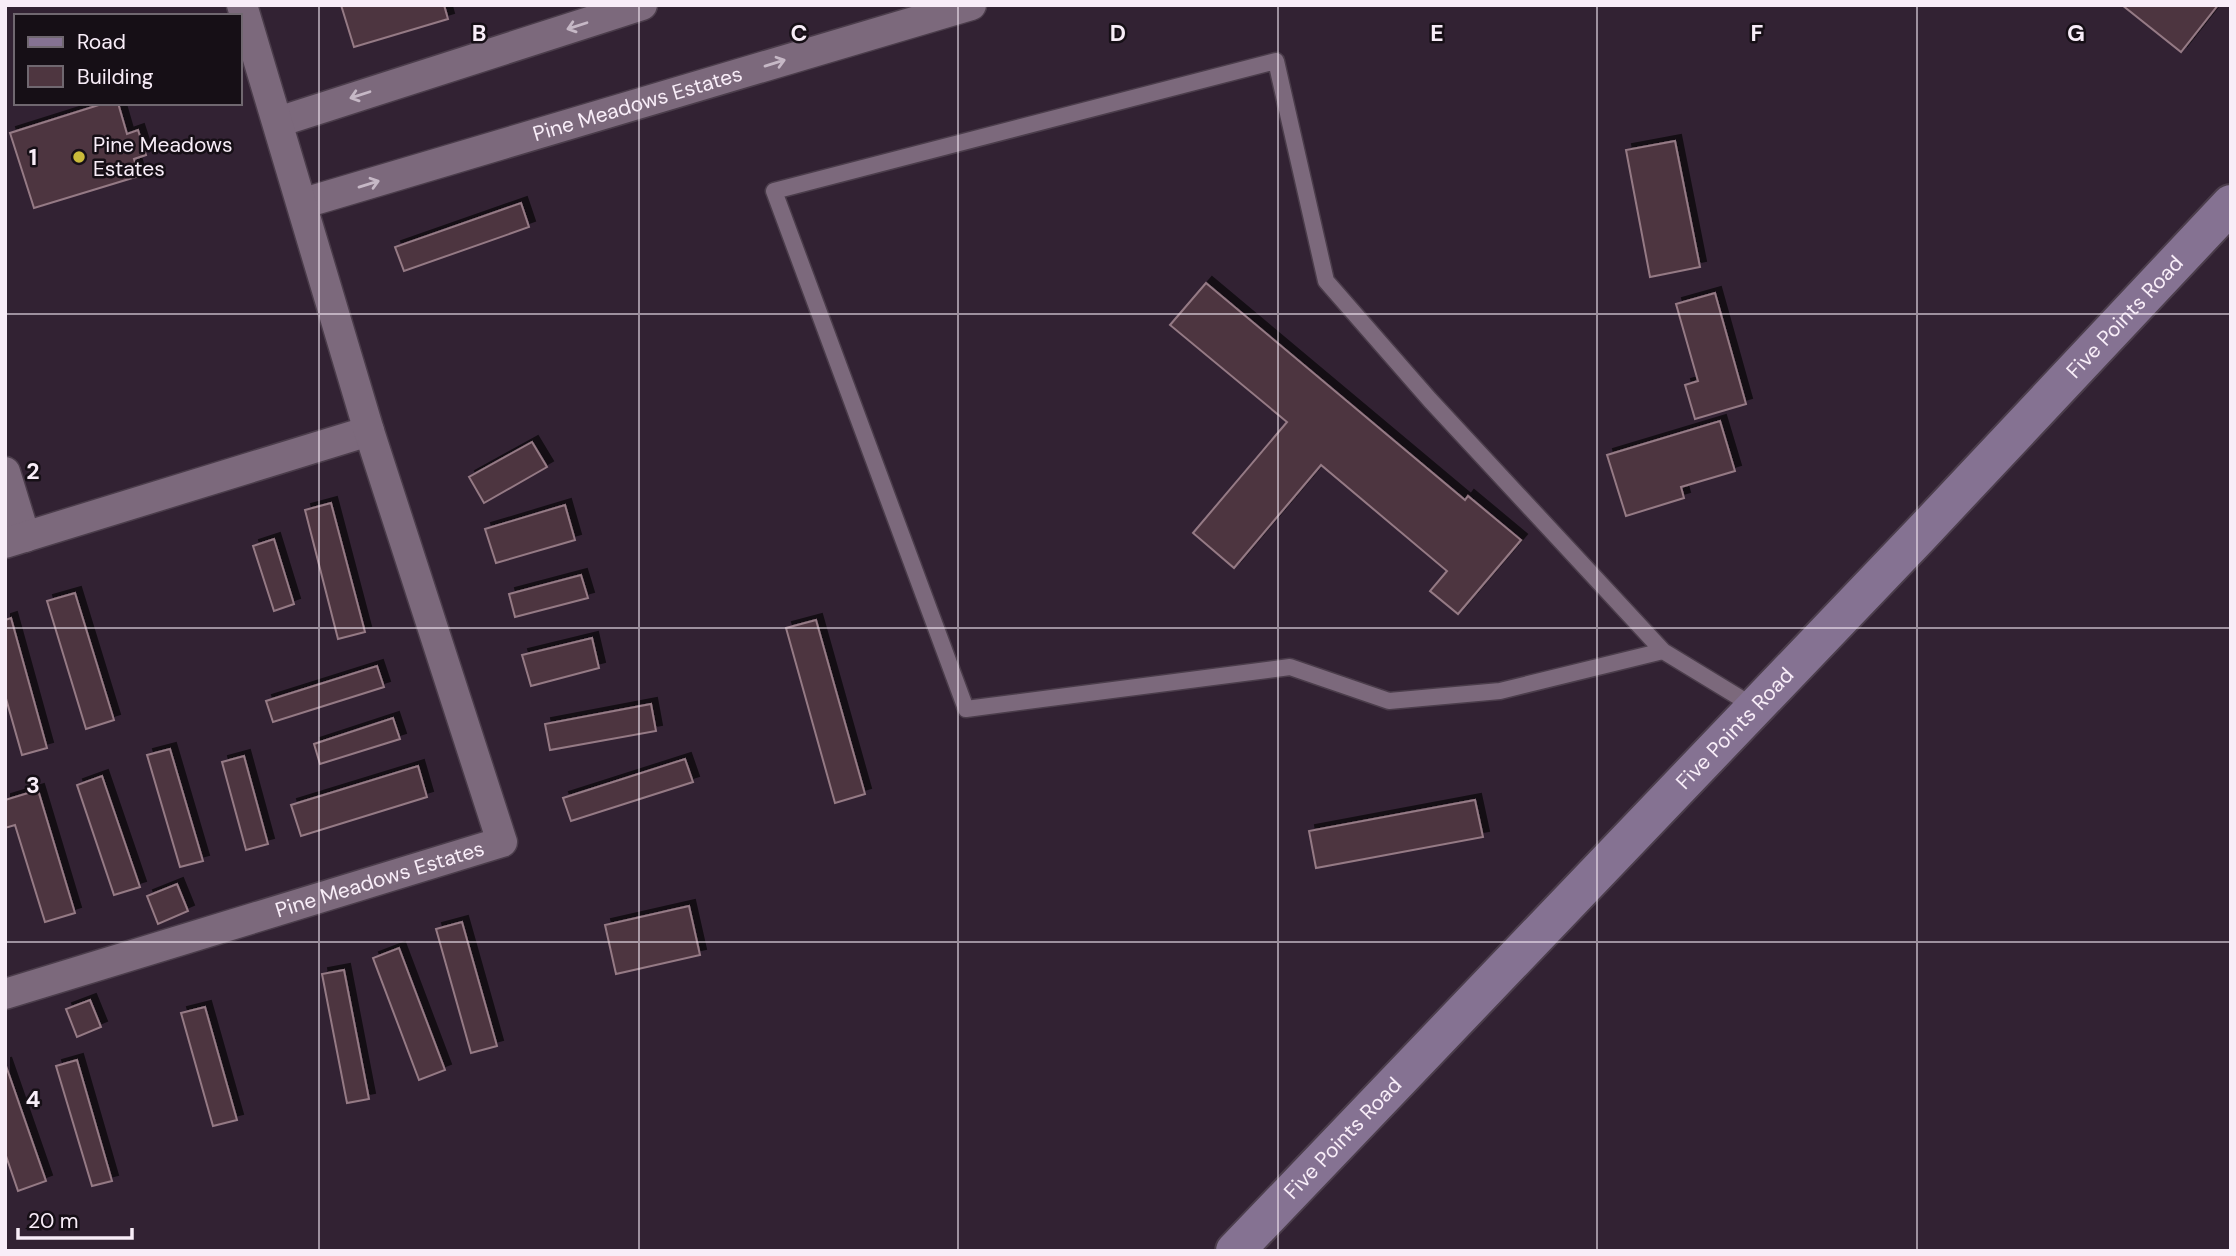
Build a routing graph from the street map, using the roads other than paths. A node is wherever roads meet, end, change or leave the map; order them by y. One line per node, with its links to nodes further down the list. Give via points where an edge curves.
1 (242, 5): 4 (street, Pine Meadows Estates)
2 (642, 5): 4 (street, one-way to 4)
3 (971, 5): 5 (street, Pine Meadows Estates, one-way to 3)
4 (278, 122): 5 (street, Pine Meadows Estates)
5 (304, 203): 7 (street, Pine Meadows Estates)
6 (2231, 204): 11 (street, Five Points Road)
7 (369, 431): 9 (street); 12 (street, Pine Meadows Estates, via 502,842)
8 (5, 472): 9 (street)
9 (15, 540)
10 (1663, 651): 10 (lane, via 1500,691 1389,701 1290,667 966,709 774,191 1276,61 1326,281); 11 (lane)
11 (1755, 707): 13 (street, Five Points Road)
12 (5, 994)
13 (1235, 1251)

